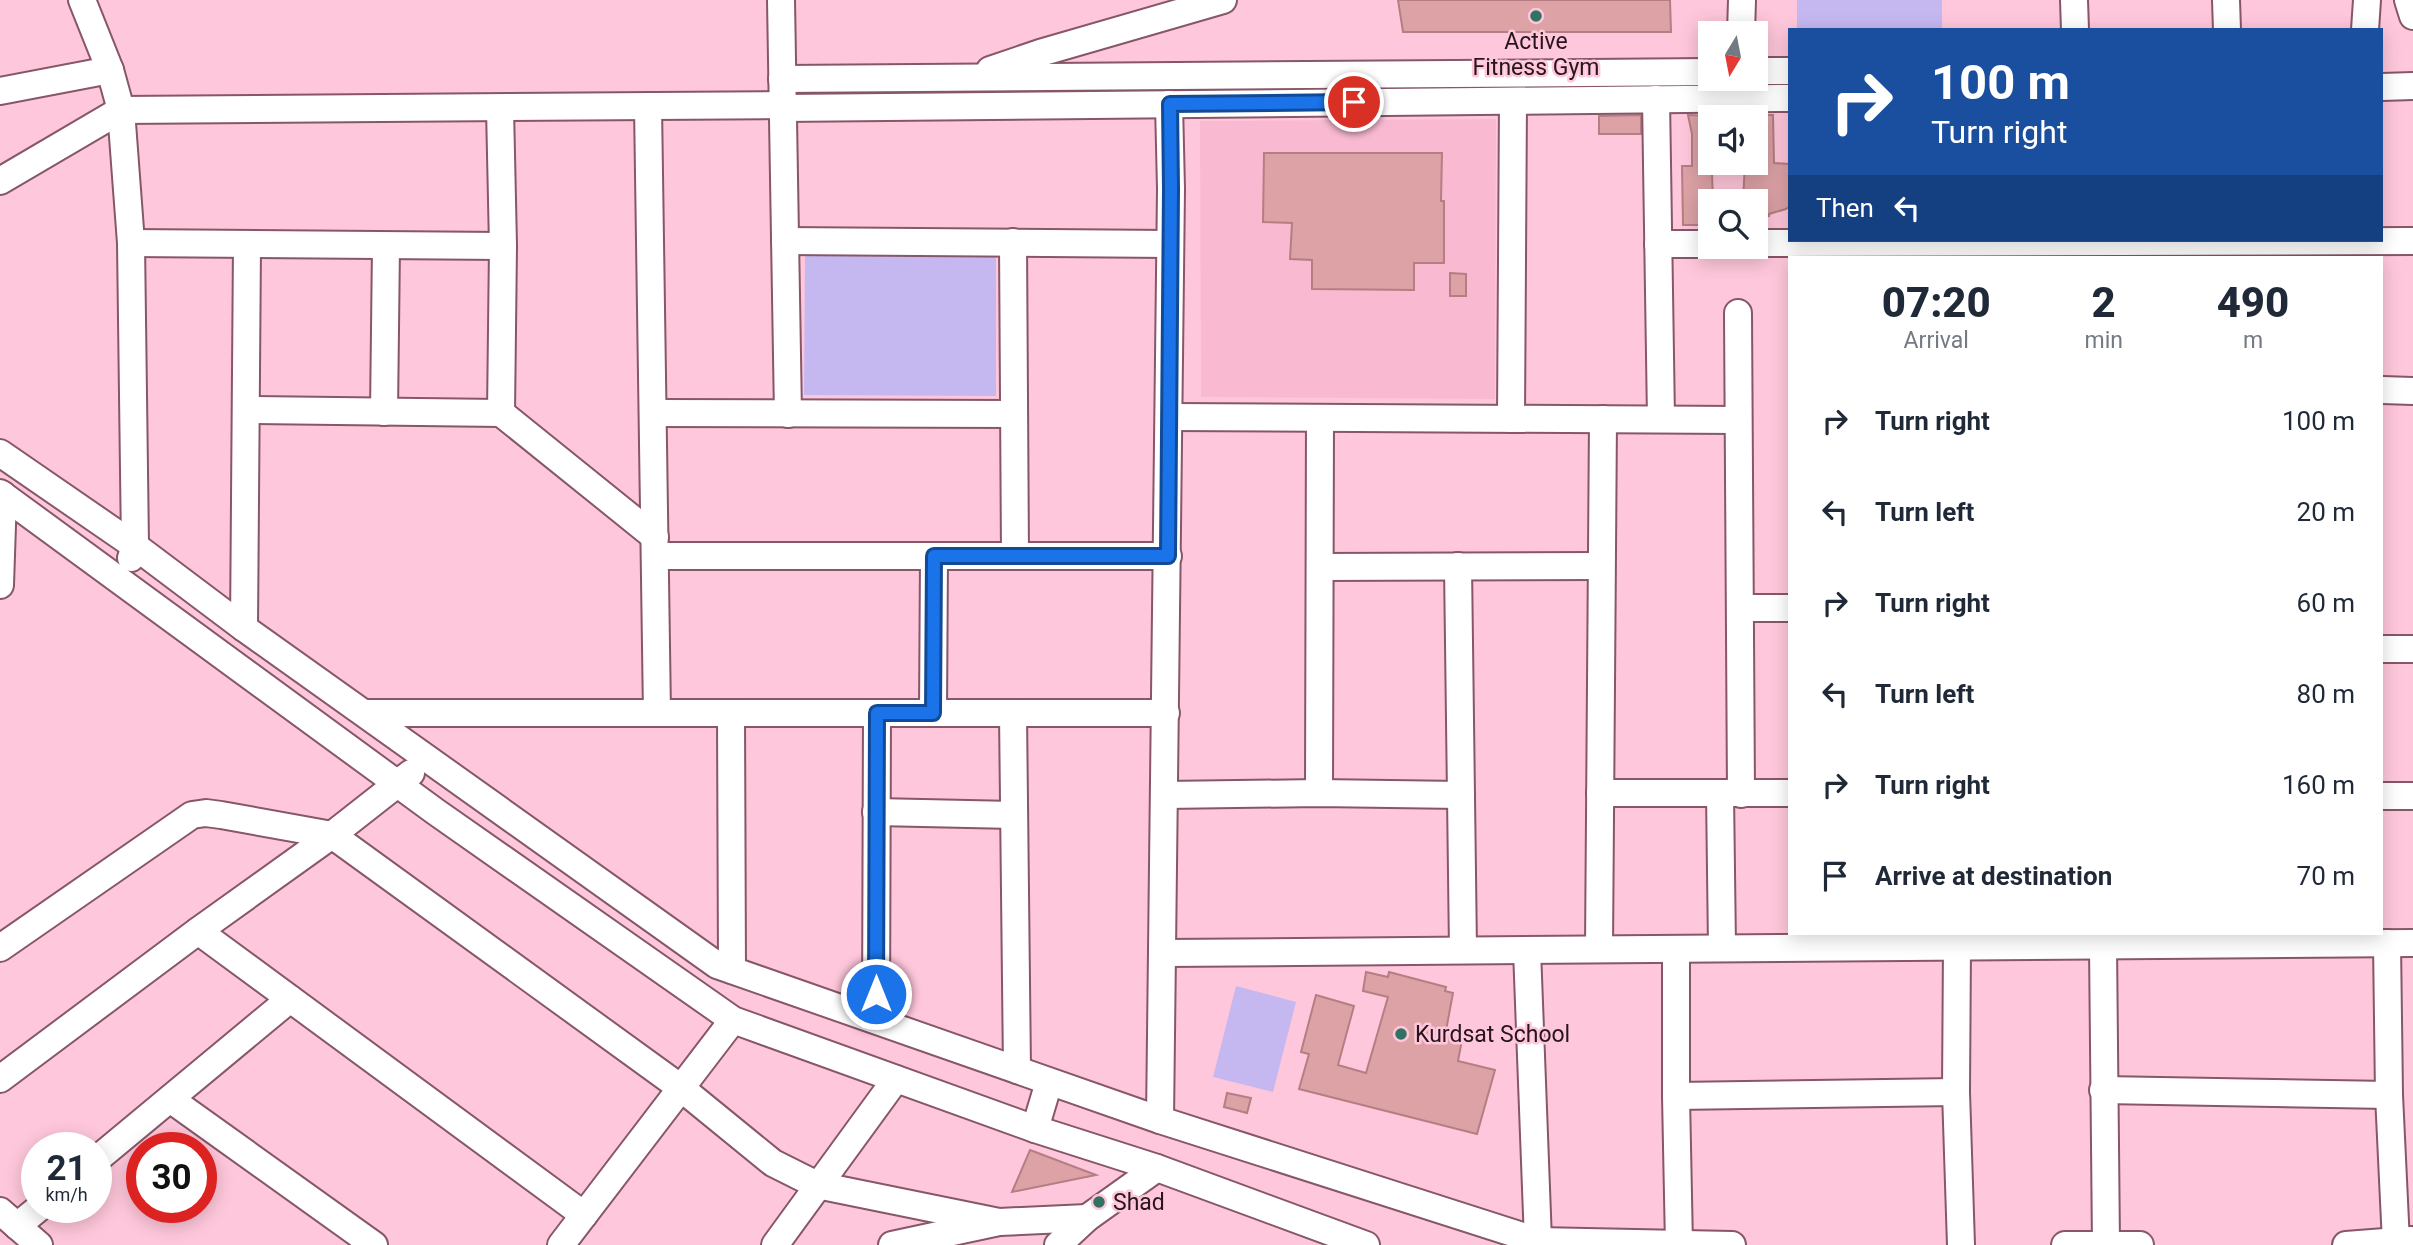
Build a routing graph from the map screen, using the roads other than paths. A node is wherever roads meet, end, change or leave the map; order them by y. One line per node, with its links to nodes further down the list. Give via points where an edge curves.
1 (82, 0): 14 (street)
2 (781, 0): 22 (street)
3 (1223, 0): 18 (street)
4 (1742, 0): 10 (street)
5 (2074, 0): 11 (street)
6 (2226, 0): 12 (street)
7 (2367, 0): 13 (street)
8 (2408, 0): 9 (street)
9 (2413, 16)
10 (1741, 21)
11 (2075, 28)
12 (2227, 28)
13 (2365, 28)
14 (110, 71): 21 (street); 29 (street)
15 (1768, 71): 16 (street)
16 (1788, 71)
17 (1698, 72): 18 (street)
18 (968, 78): 22 (street)
19 (2413, 86): 20 (street)
20 (2383, 87)
21 (0, 91)
22 (782, 97): 26 (street); 27 (street); 31 (street)
23 (1788, 98): 24 (street)
24 (1656, 99): 25 (street); 38 (street)
25 (1513, 101): 26 (street); 56 (street)
26 (1170, 104): 37 (street)
27 (648, 106): 28 (street); 51 (street)
28 (500, 108): 29 (street); 43 (street)
29 (121, 110): 30 (street); 36 (street)
30 (0, 181)
31 (785, 241): 34 (street); 52 (street)
32 (2383, 241): 33 (street)
33 (2413, 241)
34 (1013, 242): 37 (street); 53 (street)
35 (1938, 242): 44 (street)
36 (131, 243): 41 (street); 62 (street)
37 (1170, 244): 54 (street)
38 (1658, 244): 39 (street); 58 (street)
39 (1698, 244)
40 (1768, 244): 44 (street)
41 (247, 245): 42 (street); 48 (street)
42 (386, 246): 43 (street); 49 (street)
43 (503, 246): 50 (street)
44 (1887, 250)
45 (1738, 313): 59 (street)
46 (2383, 390): 47 (street)
47 (2413, 391)
48 (246, 410): 49 (street); 74 (street)
49 (384, 412): 50 (street)
50 (501, 412): 63 (street)
51 (653, 414): 52 (street); 63 (street)
52 (788, 414): 53 (street)
53 (1014, 414): 65 (street)
54 (1169, 417): 55 (street); 66 (street)
55 (1320, 418): 56 (street); 67 (street)
56 (1511, 419): 57 (street)
57 (1602, 419): 58 (street); 69 (street)
58 (1661, 419): 59 (street)
59 (1738, 420): 72 (street)
60 (0, 453): 62 (street)
61 (1, 494): 70 (street); 71 (street)
62 (135, 546): 70 (street, via 129,562); 74 (street)
63 (655, 547): 64 (street); 78 (street)
64 (934, 556): 65 (street); 81 (street)
65 (1015, 556): 66 (street)
66 (1168, 556): 83 (street)
67 (1320, 566): 68 (street); 86 (street)
68 (1458, 566): 69 (street); 91 (street)
69 (1601, 566): 87 (street)
70 (110, 573): 85 (street)
71 (0, 585)
72 (1740, 608): 73 (street); 89 (street)
73 (1788, 608)
74 (244, 628): 77 (street)
75 (2383, 649): 76 (street)
76 (2413, 649)
77 (366, 713): 78 (street); 84 (street)
78 (657, 713): 79 (street)
79 (731, 713): 80 (street); 110 (street)
80 (877, 713): 81 (street); 94 (street)
81 (933, 713): 82 (street)
82 (1013, 713): 83 (street); 95 (street)
83 (1167, 713): 90 (street)
84 (428, 758): 85 (street); 110 (street, via 717,965)
85 (399, 784): 96 (street); 112 (street)
86 (1319, 793): 90 (street); 91 (street)
87 (1600, 793): 89 (street); 105 (street)
88 (1788, 793): 89 (street)
89 (1731, 794): 104 (street)
90 (1165, 795): 109 (street)
91 (1461, 795): 107 (street)
92 (2383, 796): 93 (street)
93 (2413, 796)
94 (876, 812): 95 (street); 113 (street)
95 (1014, 815): 114 (street)
96 (332, 835): 97 (street); 103 (street, via 221,815 192,815); 118 (street)
97 (198, 931): 111 (street); 115 (street)
98 (2029, 939): 101 (street); 102 (street)
99 (2169, 939): 100 (street); 101 (street)
100 (2400, 943): 121 (street)
101 (2103, 945): 119 (street)
102 (1957, 946): 104 (street); 120 (street)
103 (0, 948)
104 (1722, 948): 106 (street)
105 (1599, 949): 106 (street); 108 (street)
106 (1676, 949): 122 (street)
107 (1463, 950): 108 (street); 109 (street)
108 (1527, 950): 133 (street)
109 (1164, 953): 124 (street)
110 (732, 970): 113 (street)
111 (290, 999): 123 (street); 129 (street)
112 (733, 1020): 116 (street); 118 (street)
113 (876, 1020): 114 (street)
114 (1017, 1070): 117 (street)
115 (3, 1071)
116 (896, 1079): 125 (street); 128 (street)
117 (1049, 1082): 124 (street); 125 (street)
118 (681, 1088): 128 (street, via 773,1163); 129 (street)
119 (2103, 1090): 121 (street); 135 (street)
120 (1956, 1092): 122 (street); 145 (street)
121 (2389, 1095): 134 (street)
122 (1676, 1096): 143 (street)
123 (170, 1098): 126 (street); 137 (street)
124 (1160, 1120): 133 (street)
125 (1035, 1129): 127 (street)
126 (112, 1147)
127 (1157, 1168): 130 (street); 142 (street)
128 (817, 1185): 132 (street); 139 (street)
129 (584, 1215): 138 (street)
130 (1087, 1218): 132 (street); 141 (street)
131 (8, 1219): 136 (street)
132 (999, 1222): 140 (street)
133 (1538, 1241): 143 (street)
134 (2405, 1241): 148 (street)
135 (2106, 1244): 146 (street); 147 (street)
136 (39, 1245)
137 (374, 1245)
138 (561, 1245)
139 (775, 1245)
140 (892, 1245)
141 (1058, 1245)
142 (1366, 1245)
143 (1679, 1245): 144 (street)
144 (1732, 1245)
145 (1961, 1245)
146 (2065, 1245)
147 (2140, 1245)
148 (2346, 1245)

